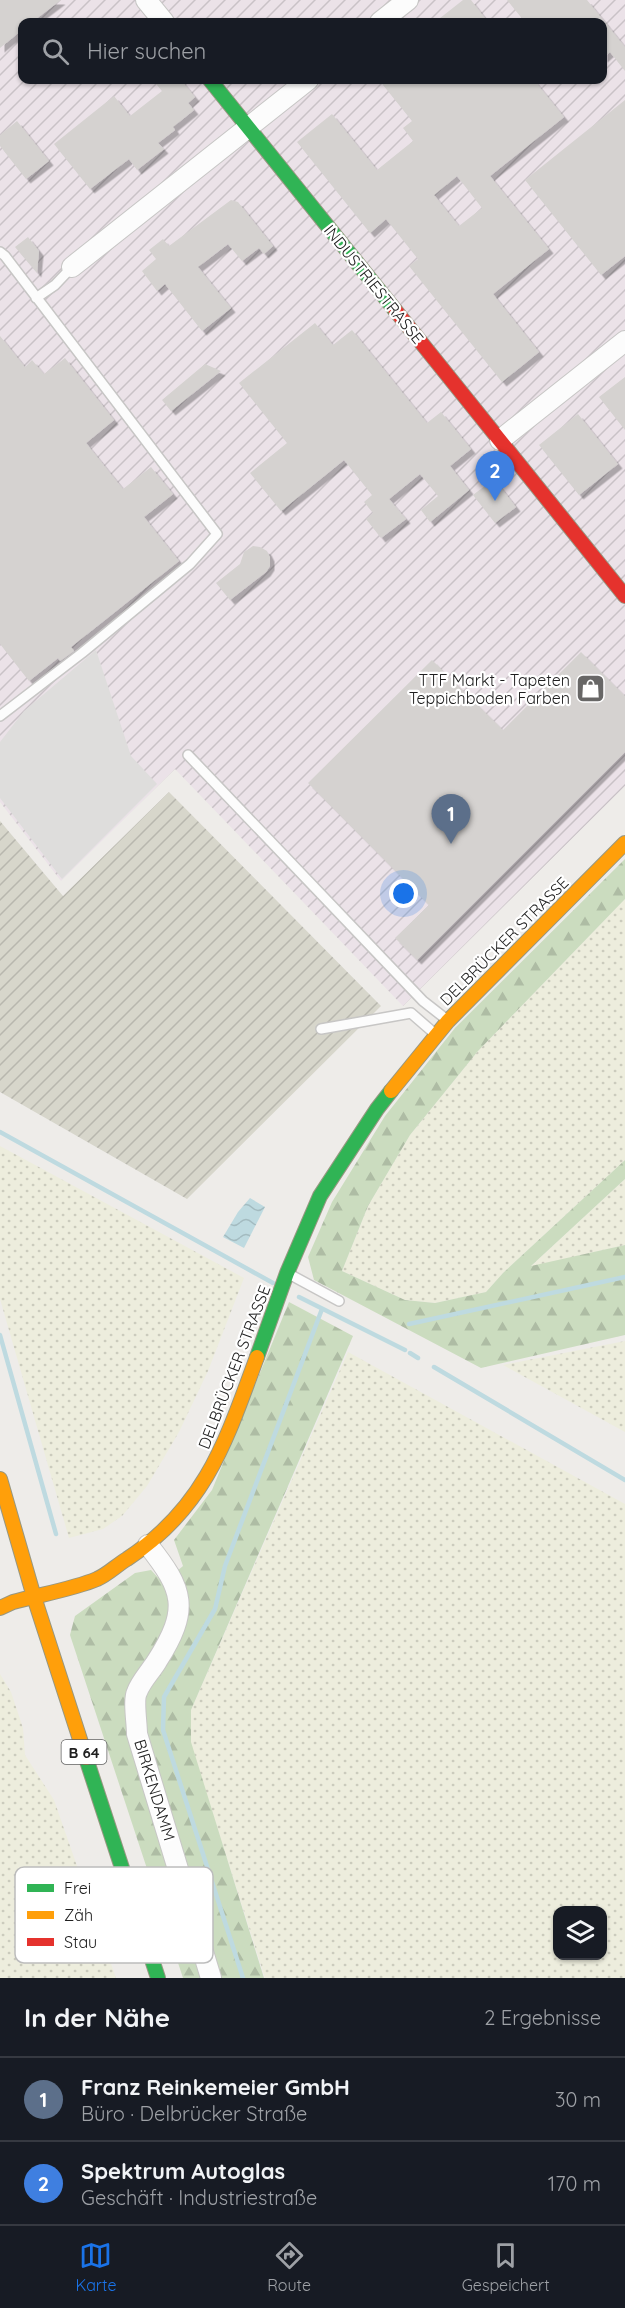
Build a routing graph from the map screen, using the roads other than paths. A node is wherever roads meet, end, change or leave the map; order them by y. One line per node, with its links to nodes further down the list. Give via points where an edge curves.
1 (146, 0): 3 (street)
2 (408, 0): 4 (street)
3 (161, 18)
4 (385, 18)
5 (213, 84): 7 (street, INDUSTRIESTRASSE)
6 (303, 84): 7 (street)
7 (248, 127): 9 (street); 12 (street, INDUSTRIESTRASSE)
8 (0, 252): 10 (lane)
9 (72, 267): 10 (lane)
10 (36, 298): 14 (lane, via 217,534 190,564)
11 (625, 341): 12 (street)
12 (500, 440): 13 (street, INDUSTRIESTRASSE)
13 (625, 596)
14 (0, 716)
15 (188, 755): 17 (lane, via 423,1001)
16 (625, 843): 17 (street, DELBRÜCKER STRASSE)
17 (448, 1021): 19 (street, DELBRÜCKER STRASSE)
18 (321, 1029): 19 (lane, via 411,1013)
19 (436, 1035): 20 (street, DELBRÜCKER STRASSE, via 377,1108 320,1196)
20 (287, 1273): 21 (lane); 23 (street, DELBRÜCKER STRASSE, via 227,1439 202,1486)
21 (339, 1301)
22 (0, 1479): 24 (street, B 64)
23 (148, 1545): 24 (street, DELBRÜCKER STRASSE, via 97,1579); 27 (street, BIRKENDAMM, via 170,1573 177,1589 179,1613 159,1658 136,1693 137,1734)
24 (34, 1596): 25 (street, DELBRÜCKER STRASSE); 26 (street, B 64)
25 (0, 1608)
26 (122, 1867)
27 (177, 1867)
28 (153, 1963): 30 (street, B 64)
29 (206, 1963): 31 (street, BIRKENDAMM)
30 (158, 1978)
31 (211, 1978)

